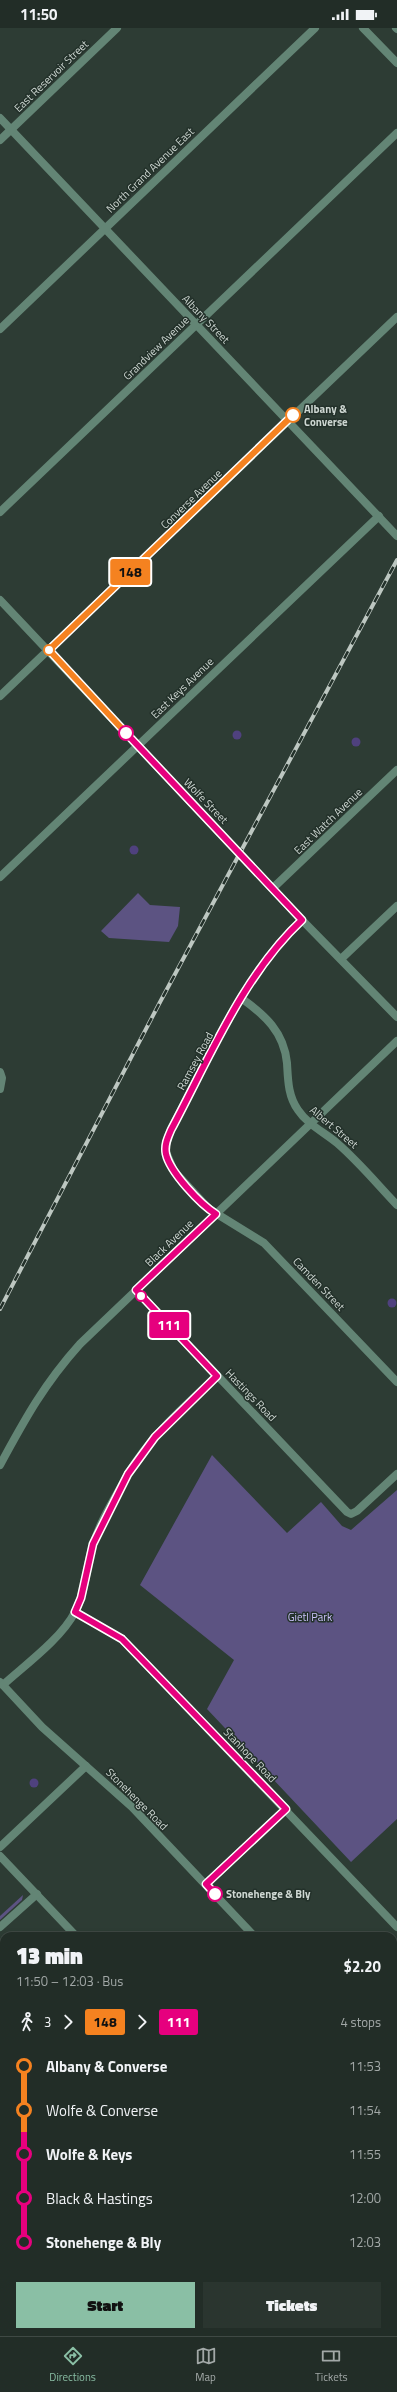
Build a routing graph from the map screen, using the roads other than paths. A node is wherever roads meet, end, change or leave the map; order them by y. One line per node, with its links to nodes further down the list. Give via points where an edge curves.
1 (117, 28): 6 (street, East Reservoir Street)
2 (315, 28): 9 (street, North Grand Avenue East)
3 (363, 28): 4 (street)
4 (397, 63)
5 (0, 118): 6 (street, Albany Street)
6 (11, 130): 8 (street, East Reservoir Street); 9 (street, Albany Street)
7 (397, 133): 11 (street, Grandview Avenue)
8 (0, 140)
9 (105, 229): 11 (street, Albany Street); 12 (street, North Grand Avenue East)
10 (397, 317): 13 (street, Converse Avenue)
11 (196, 324): 13 (street, Albany Street); 14 (street, Grandview Avenue)
12 (0, 329)
13 (288, 420): 15 (street, Albany Street); 18 (street, Converse Avenue)
14 (0, 512)
15 (379, 516): 16 (street, Albany Street); 20 (street, East Keys Avenue)
16 (397, 536)
17 (0, 600): 18 (street, Wolfe Street)
18 (49, 650): 19 (street, Converse Avenue); 20 (street, Wolfe Street)
19 (0, 696)
20 (138, 746): 22 (street, East Keys Avenue); 23 (street, Wolfe Street)
21 (397, 770): 23 (street, East Watch Avenue)
22 (0, 877)
23 (273, 888): 25 (street, Wolfe Street)
24 (397, 906): 26 (street)
25 (302, 920): 26 (street, Wolfe Street); 27 (street, Ramsey Road, via 269,956)
26 (341, 959): 28 (street, Wolfe Street)
27 (241, 998): 32 (street, Albert Street, via 267,1018 280,1035 287,1062 290,1093 299,1111); 34 (street, Ramsey Road, via 166,1143 166,1152 174,1171)
28 (397, 1017)
29 (397, 1040): 32 (street, Black Avenue)
30 (1, 1075): 31 (street)
31 (0, 1089)
32 (310, 1124): 33 (street, Albert Street, via 346,1151); 34 (street, Black Avenue)
33 (397, 1204)
34 (216, 1214): 35 (street, Black Avenue); 37 (street, Camden Street, via 264,1243)
35 (136, 1290): 36 (street, Hastings Road); 38 (street, Black Avenue, via 58,1368 37,1397)
36 (217, 1376): 39 (street, Hastings Road, via 351,1514); 40 (street, via 155,1437 128,1474 93,1544 81,1598)
37 (397, 1382)
38 (0, 1465)
39 (397, 1474)
40 (75, 1612): 41 (street, via 59,1633); 43 (street, Stanhope Road, via 122,1639)
41 (2, 1684): 42 (street, Stonehenge Road, via 42,1727)
42 (86, 1766): 44 (street); 46 (street, Stonehenge Road, via 115,1790)
43 (286, 1809): 46 (street); 49 (street, Stanhope Road)
44 (0, 1847)
45 (0, 1856): 47 (street)
46 (206, 1884): 51 (street, Stonehenge Road)
47 (37, 1894): 48 (street); 50 (street)
48 (0, 1927)
49 (397, 1927)
50 (72, 1932)
51 (250, 1932)

